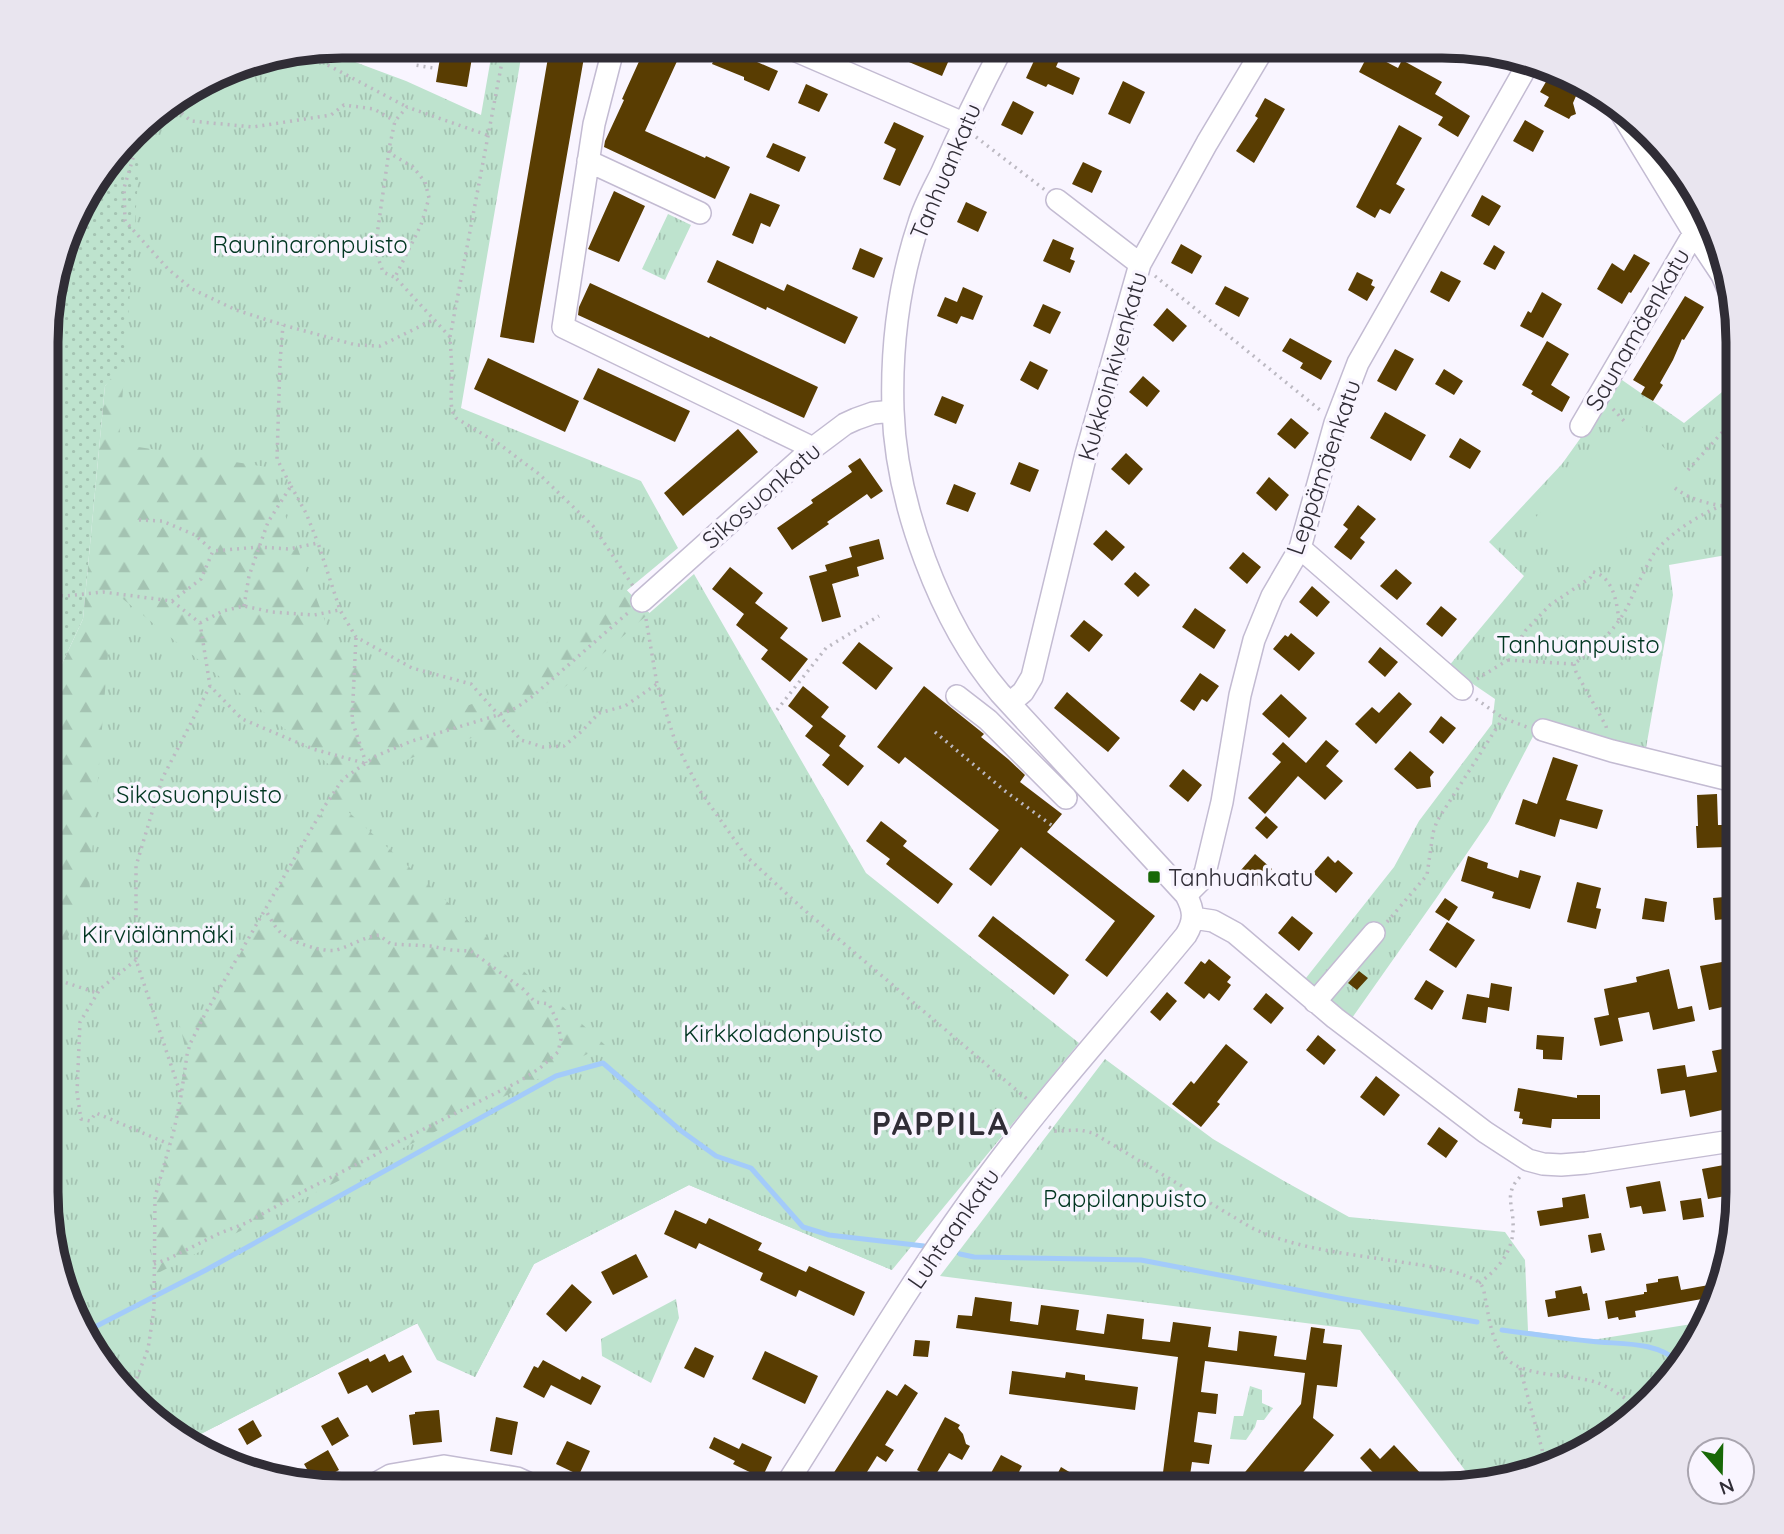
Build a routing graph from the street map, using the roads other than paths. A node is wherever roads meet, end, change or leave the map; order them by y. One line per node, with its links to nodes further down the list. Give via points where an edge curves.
1 (611, 58): 8 (street)
2 (812, 58): 6 (street)
3 (997, 58): 6 (street, Tanhuankatu)
4 (1258, 58): 13 (street, Kukkoinkivenkatu)
5 (1525, 70): 17 (street, Leppämäenkatu, via 1358,363 1335,423)
6 (963, 125): 14 (street, Tanhuankatu, via 919,220 905,271 897,318)
7 (1630, 128): 11 (street)
8 (589, 161): 10 (street); 16 (street, via 563,327)
9 (1057, 200): 13 (street)
10 (700, 213)
11 (1694, 233): 12 (street); 15 (street, Saunamäenkatu)
12 (1714, 260)
13 (1140, 264): 21 (street, Kukkoinkivenkatu, via 1086,454 1032,677)
14 (893, 411): 16 (street, Sikosuonkatu, via 856,418); 21 (street, Tanhuankatu, via 904,484 932,577 965,644)
15 (1581, 426)
16 (813, 448): 18 (street, Sikosuonkatu)
17 (1300, 548): 19 (street); 25 (street, Leppämäenkatu, via 1272,596 1254,640 1209,857 1202,878)
18 (642, 601)
19 (1462, 689)
20 (957, 696): 24 (street, via 988,720)
21 (1010, 703): 25 (street, Tanhuankatu)
22 (1543, 730): 23 (street)
23 (1726, 779)
24 (1066, 798)
25 (1186, 895): 26 (street, Tanhuankatu)
26 (1193, 918): 28 (street, via 1213,921 1235,933); 32 (street, Luhtaankatu, via 1186,935 990,1172 951,1226)
27 (1374, 933): 28 (street)
28 (1315, 1002): 29 (street, via 1528,1160 1584,1163)
29 (1726, 1142)
30 (389, 1476): 31 (street, via 444,1466)
31 (505, 1476)
32 (792, 1476)

